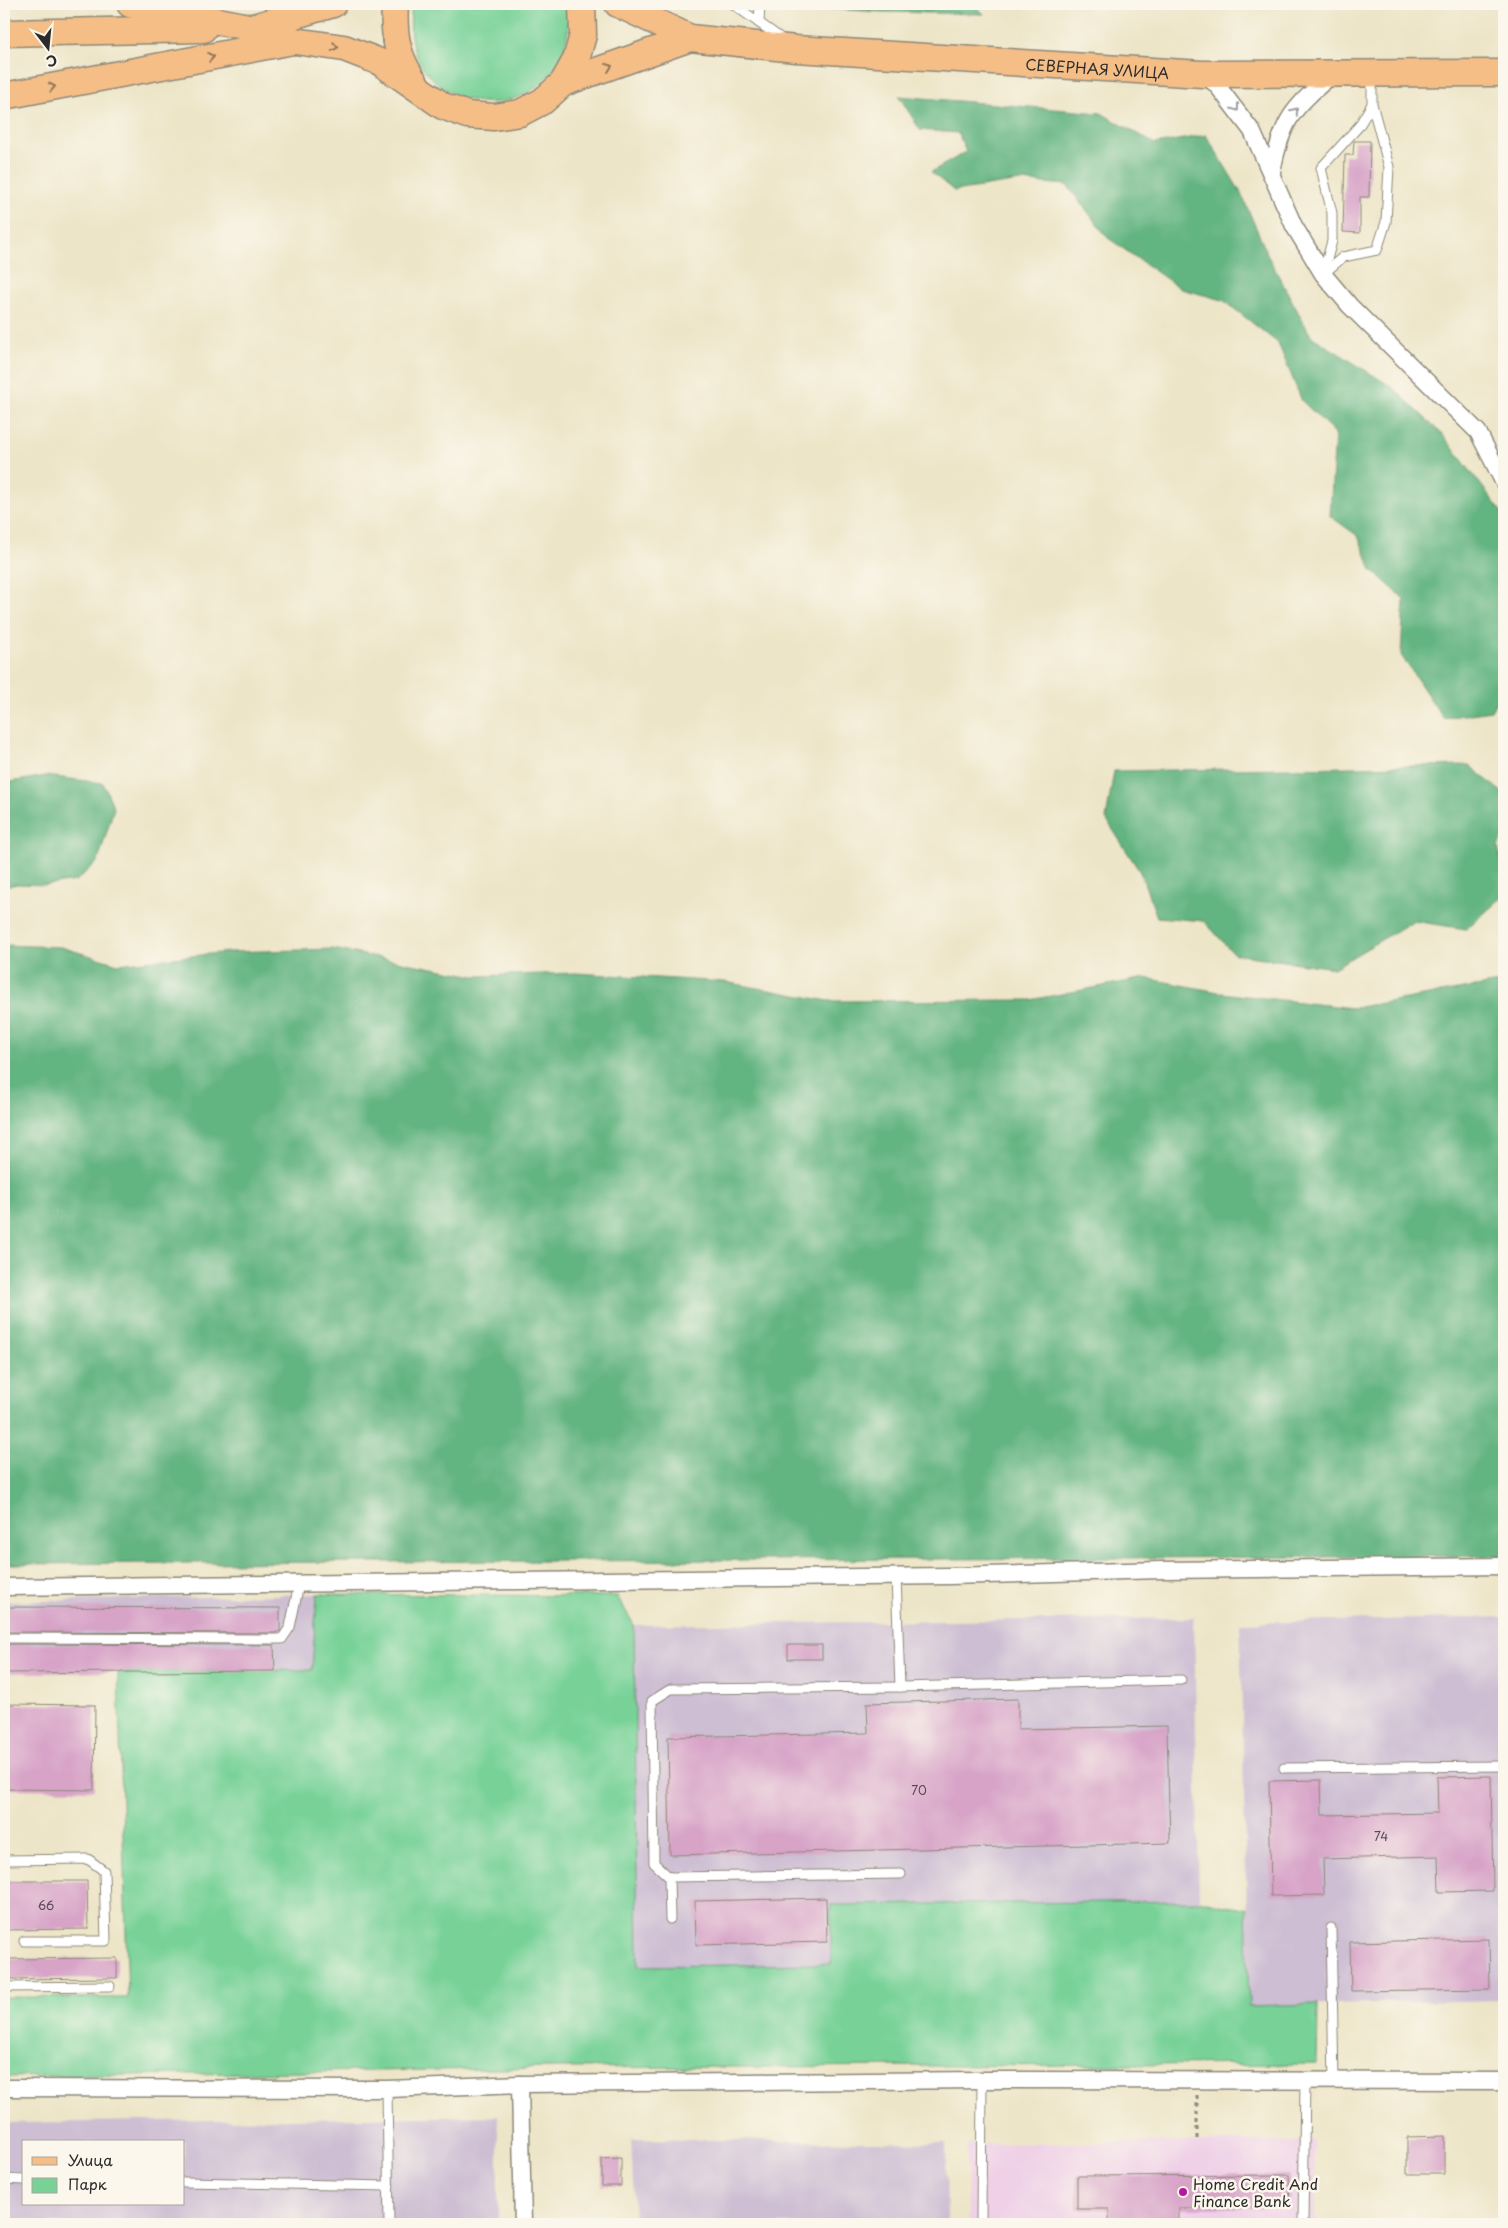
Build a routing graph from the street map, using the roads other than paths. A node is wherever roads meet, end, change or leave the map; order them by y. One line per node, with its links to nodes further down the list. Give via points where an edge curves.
1 (130, 4): 9 (main road)
2 (333, 4): 9 (main road)
3 (395, 4): 19 (main road, via 393,27 397,50 407,72)
4 (582, 4): 18 (main road, via 583,35 576,60)
5 (618, 4): 11 (main road)
6 (733, 4): 8 (lane)
7 (760, 4): 8 (lane)
8 (759, 23): 13 (lane)
9 (254, 28): 10 (main road); 12 (main road)
10 (4, 33)
11 (690, 38): 13 (main road, СЕВЕРНАЯ УЛИЦА); 18 (main road, one-way to 11)
12 (295, 41): 19 (main road, one-way to 19, via 344,48 380,62); 20 (main road, one-way to 12)
13 (796, 49): 14 (main road, СЕВЕРНАЯ УЛИЦА)
14 (1202, 74): 15 (main road, СЕВЕРНАЯ УЛИЦА); 22 (street, one-way to 22, via 1216,84 1246,123)
15 (1333, 74): 17 (main road, СЕВЕРНАЯ УЛИЦА); 22 (street, one-way to 15, via 1283,127 1294,110)
16 (1504, 74): 17 (main road, СЕВЕРНАЯ УЛИЦА)
17 (1372, 75): 21 (lane)
18 (563, 83): 19 (main road, via 543,101 520,112 494,117 468,115 443,106)
19 (421, 90)
20 (4, 96)
21 (1372, 104): 23 (lane, via 1359,126 1321,168 1332,213 1332,241); 23 (lane, via 1388,167 1386,222 1377,250 1343,257)
22 (1272, 172): 23 (street, via 1294,226)
23 (1323, 274): 24 (street, via 1350,306 1478,432)
24 (1504, 483)
25 (1504, 1566): 26 (street)
26 (896, 1576): 27 (street); 31 (lane)
27 (299, 1584): 28 (street); 29 (lane, via 290,1627 282,1639)
28 (4, 1587)
29 (4, 1638)
30 (1181, 1680): 31 (lane)
31 (900, 1687): 36 (lane, via 671,1689 652,1701 654,1863)
32 (1504, 1766): 33 (lane)
33 (1284, 1768)
34 (4, 1860): 39 (lane, via 88,1858 104,1871 106,1941)
35 (901, 1874): 36 (lane)
36 (669, 1878): 37 (lane)
37 (670, 1919)
38 (1331, 1928): 44 (lane)
39 (24, 1941)
40 (110, 1986): 41 (lane)
41 (4, 1987)
42 (982, 2080): 43 (street); 46 (street); 55 (lane)
43 (1305, 2081): 44 (street); 56 (lane)
44 (1334, 2081): 45 (street)
45 (1504, 2081)
46 (520, 2084): 48 (street); 54 (street)
47 (4, 2088): 48 (street)
48 (387, 2089): 52 (lane)
49 (4, 2179): 50 (lane)
50 (22, 2180)
51 (185, 2182): 52 (lane)
52 (389, 2186): 53 (lane)
53 (389, 2224)
54 (524, 2224)
55 (980, 2224)
56 (1303, 2224)

